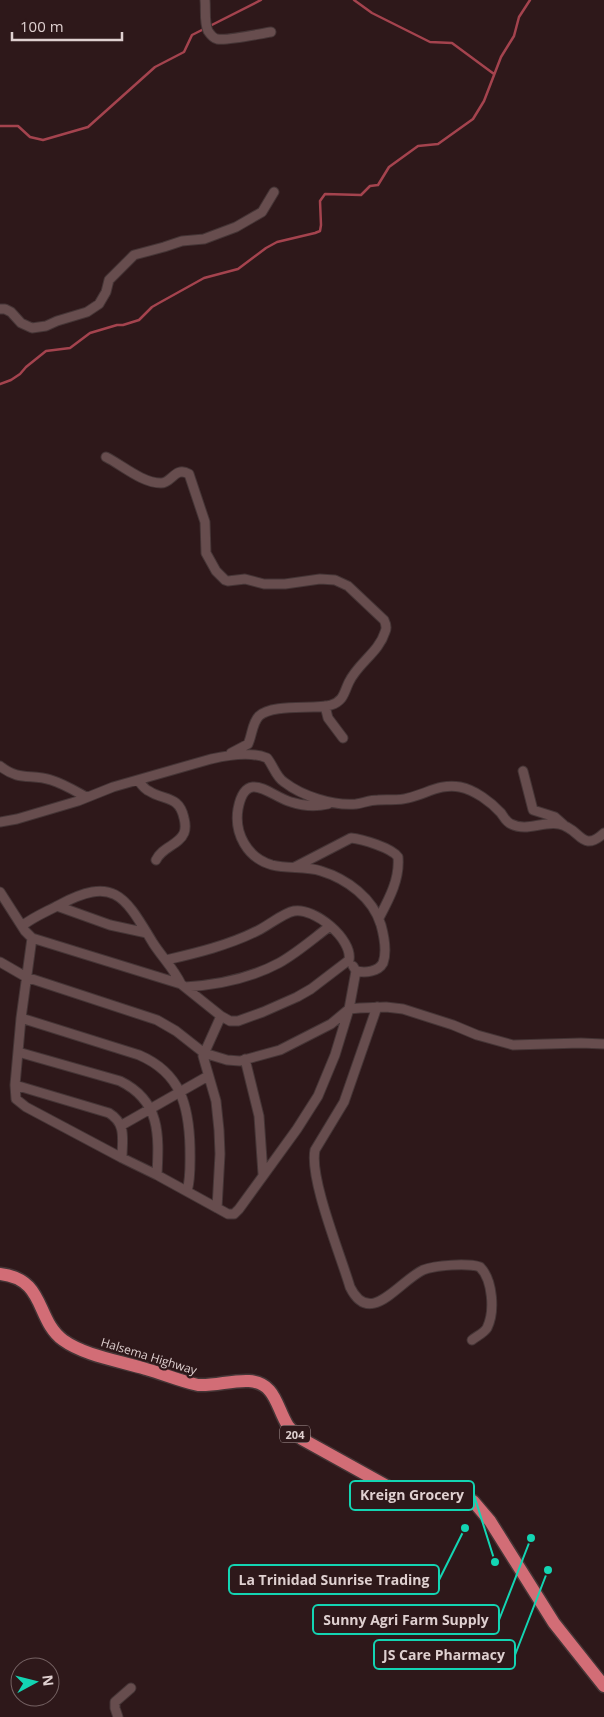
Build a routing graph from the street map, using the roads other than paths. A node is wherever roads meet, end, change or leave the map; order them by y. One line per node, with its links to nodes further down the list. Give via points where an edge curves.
1 (205, 0): 2 (street, via 206,23 209,32 217,39)
2 (271, 32)
3 (274, 192): 4 (street, via 262,212 236,227 204,239 182,241 134,255 109,280 99,304 87,312 32,328 11,312)
4 (0, 309)
5 (106, 457): 6 (street, via 154,482 167,482 176,473 189,474 205,522 206,553 225,580 264,584 335,580 348,586 383,618 385,633 375,649 350,681 344,696 338,702)
6 (325, 706): 7 (street, via 328,718); 8 (street, via 280,709 260,715 248,744)
7 (343, 738)
8 (223, 756): 11 (street); 13 (street, via 252,754 267,758 283,781)
9 (0, 766): 12 (street, via 14,776 50,779)
10 (523, 771): 15 (street, via 533,810 555,817)
11 (138, 780): 12 (street); 17 (street, via 150,792 179,805 184,817 184,832 180,839 161,852)
12 (86, 797): 14 (street)
13 (333, 803): 15 (street, via 404,799 440,787 454,786 484,798 515,826); 18 (street, via 314,806 290,802 262,787 254,787 245,793 236,819 244,844 262,861)
14 (0, 822)
15 (564, 825): 16 (street, via 590,842)
16 (604, 833)
17 (156, 860)
18 (294, 868): 21 (street, via 319,870 354,887 372,905); 21 (street, via 351,838 392,851 398,857 397,875)
19 (0, 892): 22 (street)
20 (57, 906): 22 (street); 24 (street, via 110,925); 24 (street, via 95,890 113,894 129,906)
21 (379, 918): 29 (street, via 384,939 382,964 372,971)
22 (22, 926): 25 (street)
23 (330, 926): 26 (street, via 311,913 296,910 237,940); 27 (street, via 346,945); 31 (street, via 280,962 252,975)
24 (147, 933): 26 (street)
25 (32, 938): 30 (street); 31 (street)
26 (166, 960): 31 (street)
27 (348, 960): 29 (street); 34 (street, via 311,989 268,1010 236,1021 228,1021)
28 (0, 962): 30 (street)
29 (356, 970): 33 (street)
30 (26, 977): 35 (street); 38 (street, via 156,1020 176,1031)
31 (183, 986): 34 (street)
32 (377, 1007): 33 (street); 36 (street, via 418,1014 513,1044); 51 (street, via 344,1102 315,1150 314,1168 324,1206 350,1286 354,1294 367,1304 377,1303 424,1270 446,1266 480,1267 489,1281 490,1318 486,1329)
33 (349, 1009): 39 (street, via 304,1039 280,1050); 46 (street, via 315,1101)
34 (221, 1016): 38 (street)
35 (21, 1018): 37 (street); 42 (street, via 151,1060 168,1075)
36 (604, 1044)
37 (18, 1052): 41 (street); 43 (street, via 120,1081 141,1094)
38 (204, 1054): 39 (street, via 227,1060); 40 (street)
39 (245, 1059): 46 (street, via 259,1116)
40 (208, 1076): 42 (street); 49 (street, via 220,1130)
41 (15, 1085): 44 (street, via 109,1113); 45 (street, via 16,1099 21,1104)
42 (180, 1093): 43 (street); 48 (street, via 189,1132)
43 (151, 1109): 44 (street); 47 (street, via 159,1145)
44 (122, 1125): 45 (street)
45 (122, 1158): 47 (street)
46 (263, 1174): 49 (street, via 234,1214)
47 (157, 1175): 48 (street)
48 (187, 1191): 49 (street)
49 (217, 1208)
50 (0, 1274): 52 (highway, Halsema Highway / 204, via 19,1279 32,1290 51,1327 72,1345 198,1385 248,1381 262,1384 275,1397 283,1416 302,1439 408,1495 460,1496 473,1501 490,1521 554,1623)
51 (472, 1340)
52 (604, 1686)
53 (130, 1688): 54 (street, via 115,1702)
54 (118, 1717)

